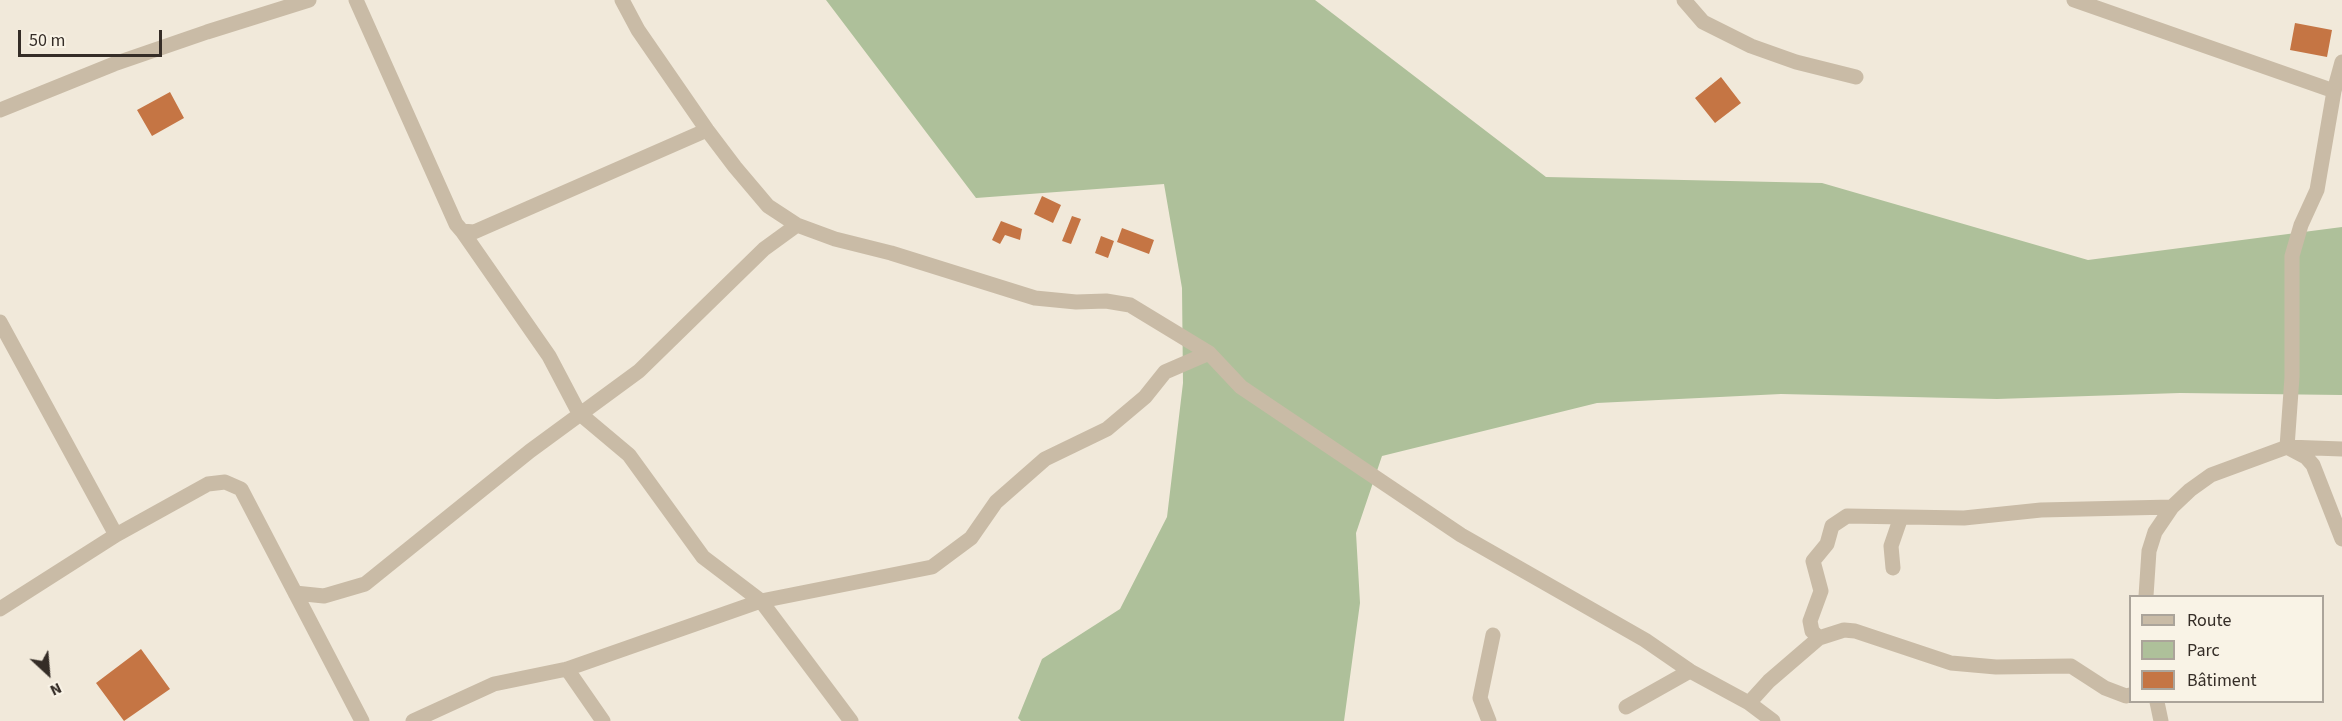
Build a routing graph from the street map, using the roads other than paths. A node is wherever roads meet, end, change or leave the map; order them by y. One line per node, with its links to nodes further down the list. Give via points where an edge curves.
1 (309, 0): 9 (street, via 114,64)
2 (356, 0): 12 (street)
3 (622, 0): 10 (street, via 638,30)
4 (1684, 0): 7 (street, via 1703,22 1750,46)
5 (2074, 0): 8 (street)
6 (2342, 62): 8 (street)
7 (1856, 76)
8 (2334, 91): 16 (street, via 2317,190 2292,256 2292,377)
9 (0, 110)
10 (707, 130): 11 (street, via 768,206); 12 (street, via 474,232)
11 (797, 225): 14 (street, via 1035,298 1130,305); 15 (street, via 765,249 639,371)
12 (462, 231): 15 (street, via 549,356)
13 (0, 322): 20 (street)
14 (1209, 353): 25 (street, via 1165,372 1145,397 1107,429 1045,459 996,502 971,538 932,567); 30 (street, via 1241,387 1461,535 1645,640)
15 (579, 413): 23 (street, via 364,584 324,596); 25 (street, via 629,455 703,557)
16 (2287, 447): 17 (street); 18 (street, via 2211,475); 21 (street, via 2313,465)
17 (2342, 449)
18 (2172, 507): 19 (street, via 2041,510 1964,518); 24 (street, via 2155,532 2149,551)
19 (1901, 517): 22 (street, via 1891,546); 28 (street, via 1846,516 1832,526 1827,544 1813,561 1821,591 1810,621)
20 (116, 535): 23 (street, via 207,484 225,482 241,489); 26 (street)
21 (2342, 539)
22 (1893, 568)
23 (295, 593): 36 (street)
24 (2146, 595)
25 (760, 601): 29 (street); 38 (street)
26 (0, 609)
27 (1493, 635): 39 (street, via 1480,698)
28 (1819, 638): 31 (street, via 1844,630 1855,631 1951,663 2071,666 2105,688); 33 (street, via 1769,681)
29 (567, 669): 35 (street, via 494,684); 37 (street)
30 (1690, 671): 33 (street); 34 (street)
31 (2129, 695)
32 (2157, 703): 41 (street)
33 (1749, 704): 40 (street)
34 (1626, 707)
35 (418, 720)
36 (362, 721)
37 (603, 721)
38 (851, 721)
39 (1489, 721)
40 (1773, 721)
41 (2161, 721)

